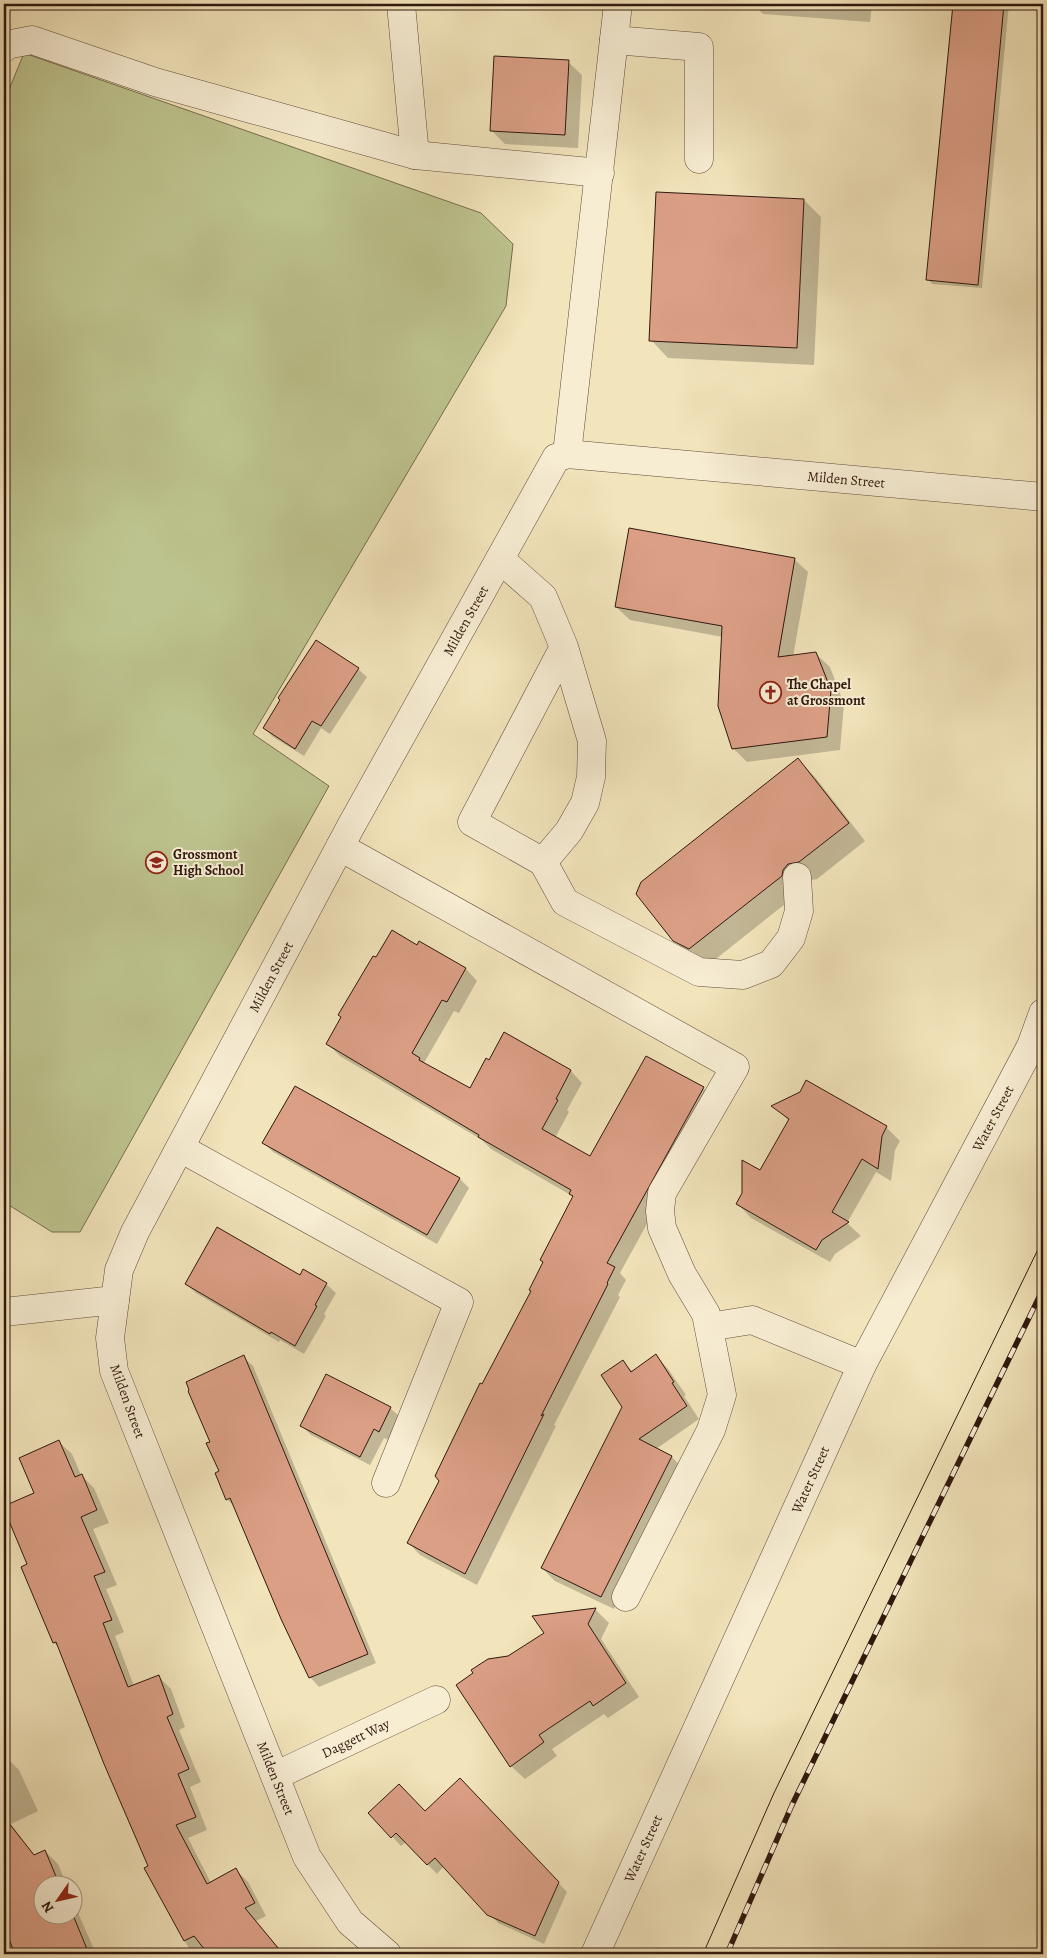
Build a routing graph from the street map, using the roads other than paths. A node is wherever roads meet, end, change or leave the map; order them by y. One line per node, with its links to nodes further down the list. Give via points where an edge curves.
1 (401, 4): 4 (street)
2 (616, 20): 5 (street, via 699,47); 6 (street)
3 (4, 48): 4 (street, via 32,40 155,82)
4 (415, 154): 6 (street)
5 (699, 160)
6 (600, 174): 7 (street)
7 (567, 454): 8 (street, Milden Street); 9 (street, Milden Street, via 556,458)
8 (1043, 497)
9 (500, 559): 10 (street, via 543,597); 11 (street, Milden Street)
10 (564, 647): 12 (street, via 592,741 590,777 586,803 569,831); 12 (street, via 472,822)
11 (340, 847): 15 (street, Milden Street); 18 (street, via 735,1067 662,1193 660,1211 670,1250 706,1314)
12 (543, 862): 13 (street, via 565,902 698,972 743,975 771,964 791,938 799,910)
13 (797, 877)
14 (1043, 1013): 19 (street, Water Street, via 1032,1046)
15 (180, 1148): 16 (street, Milden Street, via 119,1270); 20 (street, via 459,1302)
16 (115, 1300): 17 (street); 23 (street, Milden Street, via 110,1338 114,1371)
17 (4, 1312)
18 (709, 1327): 19 (street, via 752,1320); 21 (street, via 722,1395 711,1430)
19 (862, 1365): 25 (street, Water Street)
20 (386, 1483)
21 (626, 1597)
22 (436, 1700): 23 (street, Daggett Way)
23 (275, 1776): 24 (street, Milden Street, via 307,1857 350,1922)
24 (387, 1954)
25 (595, 1954)

